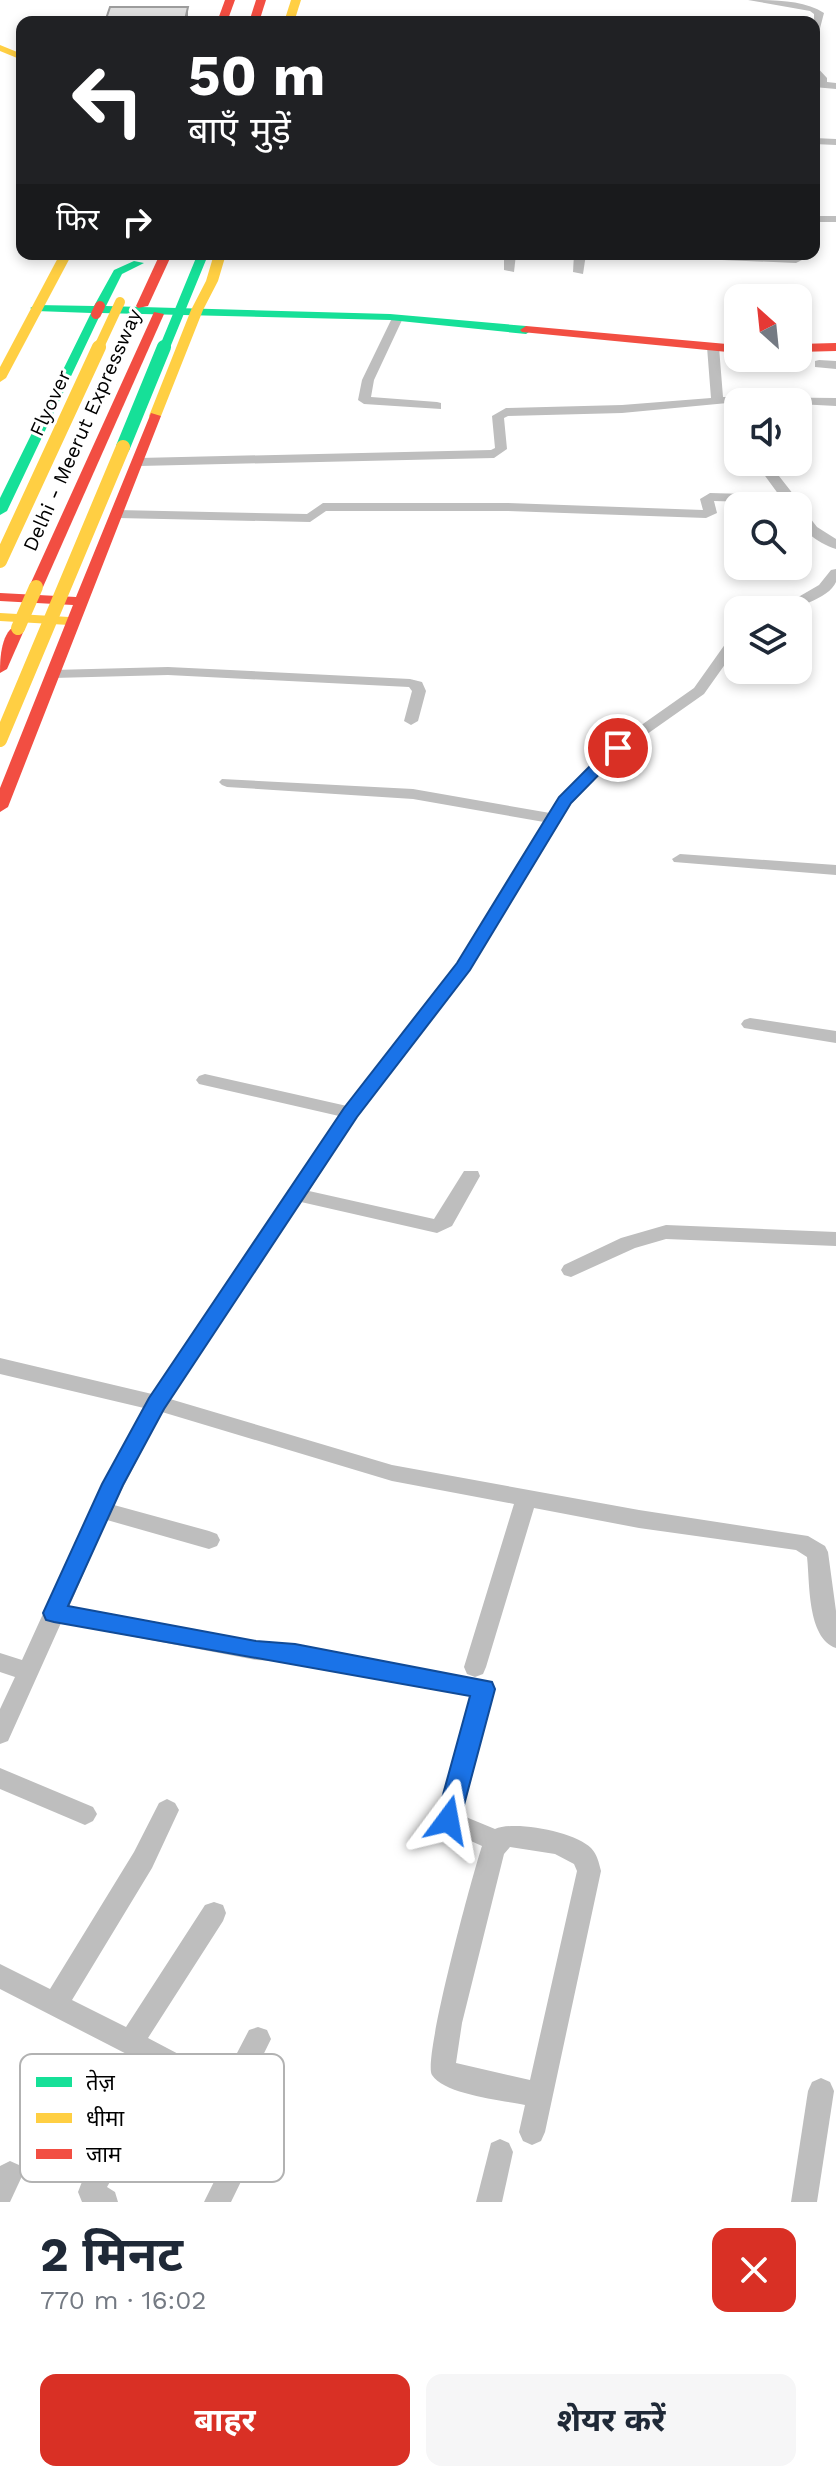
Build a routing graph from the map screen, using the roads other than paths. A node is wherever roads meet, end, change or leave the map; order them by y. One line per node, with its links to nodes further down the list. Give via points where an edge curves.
1 (753, 0): 2 (street, via 797,1 812,6)
2 (818, 16)
3 (63, 260): 14 (main road)
4 (137, 260): 35 (main road, via 118,272)
5 (139, 260): 40 (main road, Flyover, bridge)
6 (164, 260): 15 (main road, Delhi - Meerut Expressway)
7 (181, 260): 15 (main road, Delhi - Meerut Expressway)
8 (200, 260): 52 (main road, bridge)
9 (218, 260): 16 (main road)
10 (510, 260): 12 (street)
11 (580, 260): 13 (street)
12 (510, 270)
13 (579, 272)
14 (36, 308): 16 (main road); 18 (main road)
15 (150, 310): 39 (main road, Delhi - Meerut Expressway); 47 (main road, Delhi - Meerut Expressway, bridge, via 36,587)
16 (197, 310): 17 (main road); 31 (main road)
17 (397, 318): 19 (main road); 30 (street, via 364,400)
18 (9, 343): 25 (main road)
19 (713, 347): 21 (main road); 26 (street)
20 (836, 347): 22 (main road)
21 (724, 348)
22 (812, 348)
23 (819, 364): 24 (street)
24 (836, 365)
25 (0, 378)
26 (717, 400): 27 (street); 31 (street, via 501,413 501,449 494,454)
27 (724, 401)
28 (812, 402): 29 (street)
29 (836, 402)
30 (437, 406)
31 (139, 462): 36 (main road)
32 (772, 476): 33 (street)
33 (784, 492)
34 (724, 499): 36 (street, via 708,498 706,514 323,507 310,518)
35 (0, 511)
36 (117, 514): 44 (main road)
37 (812, 530): 38 (street)
38 (836, 545)
39 (32, 551)
40 (0, 561)
41 (836, 573): 43 (street)
42 (12, 586): 44 (main road); 47 (main road, Delhi - Meerut Expressway)
43 (809, 596)
44 (82, 602): 46 (main road)
45 (0, 617): 46 (main road)
46 (75, 621): 50 (main road)
47 (9, 626): 49 (main road, Delhi - Meerut Expressway)
48 (724, 656): 55 (street, via 699,691 589,773)
49 (0, 669)
50 (53, 674): 51 (street, via 168,671 410,683 419,691); 54 (main road)
51 (411, 721)
52 (0, 740)
53 (227, 782): 55 (street, via 413,794)
54 (0, 807)
55 (554, 819): 61 (street, via 464,966)
56 (680, 859): 57 (street)
57 (836, 870)
58 (750, 1024): 59 (street)
59 (836, 1037)
60 (205, 1080): 61 (street)
61 (351, 1113): 63 (street)
62 (471, 1176): 63 (street, via 437,1226)
63 (297, 1195): 67 (street)
64 (836, 1239): 65 (street, via 666,1232)
65 (571, 1270)
66 (0, 1366): 67 (street)
67 (157, 1403): 68 (street, via 392,1473); 69 (street)
68 (526, 1498): 72 (street, via 810,1545 820,1562 827,1626); 74 (street)
69 (101, 1510): 70 (street); 71 (street)
70 (209, 1540)
71 (54, 1613): 75 (street); 80 (street, via 484,1689 448,1820)
72 (836, 1639)
73 (0, 1662): 75 (street)
74 (475, 1667)
75 (28, 1672): 76 (street)
76 (0, 1734)
77 (0, 1778): 79 (street)
78 (167, 1810): 83 (street, via 143,1860)
79 (85, 1814)
80 (497, 1841): 89 (street, via 513,1836 565,1846 587,1860 589,1871); 89 (street, via 442,2068 453,2077)
81 (214, 1913): 85 (street)
82 (0, 1976): 83 (street)
83 (55, 2004): 85 (street)
84 (258, 2039): 87 (street)
85 (131, 2042): 86 (street)
86 (154, 2054)
87 (250, 2054)
88 (821, 2091): 97 (street)
89 (540, 2095): 90 (street)
90 (532, 2132)
91 (500, 2152): 96 (street)
92 (95, 2182): 94 (street, via 91,2192)
93 (227, 2182): 95 (street)
94 (105, 2202)
95 (217, 2202)
96 (489, 2202)
97 (804, 2202)

